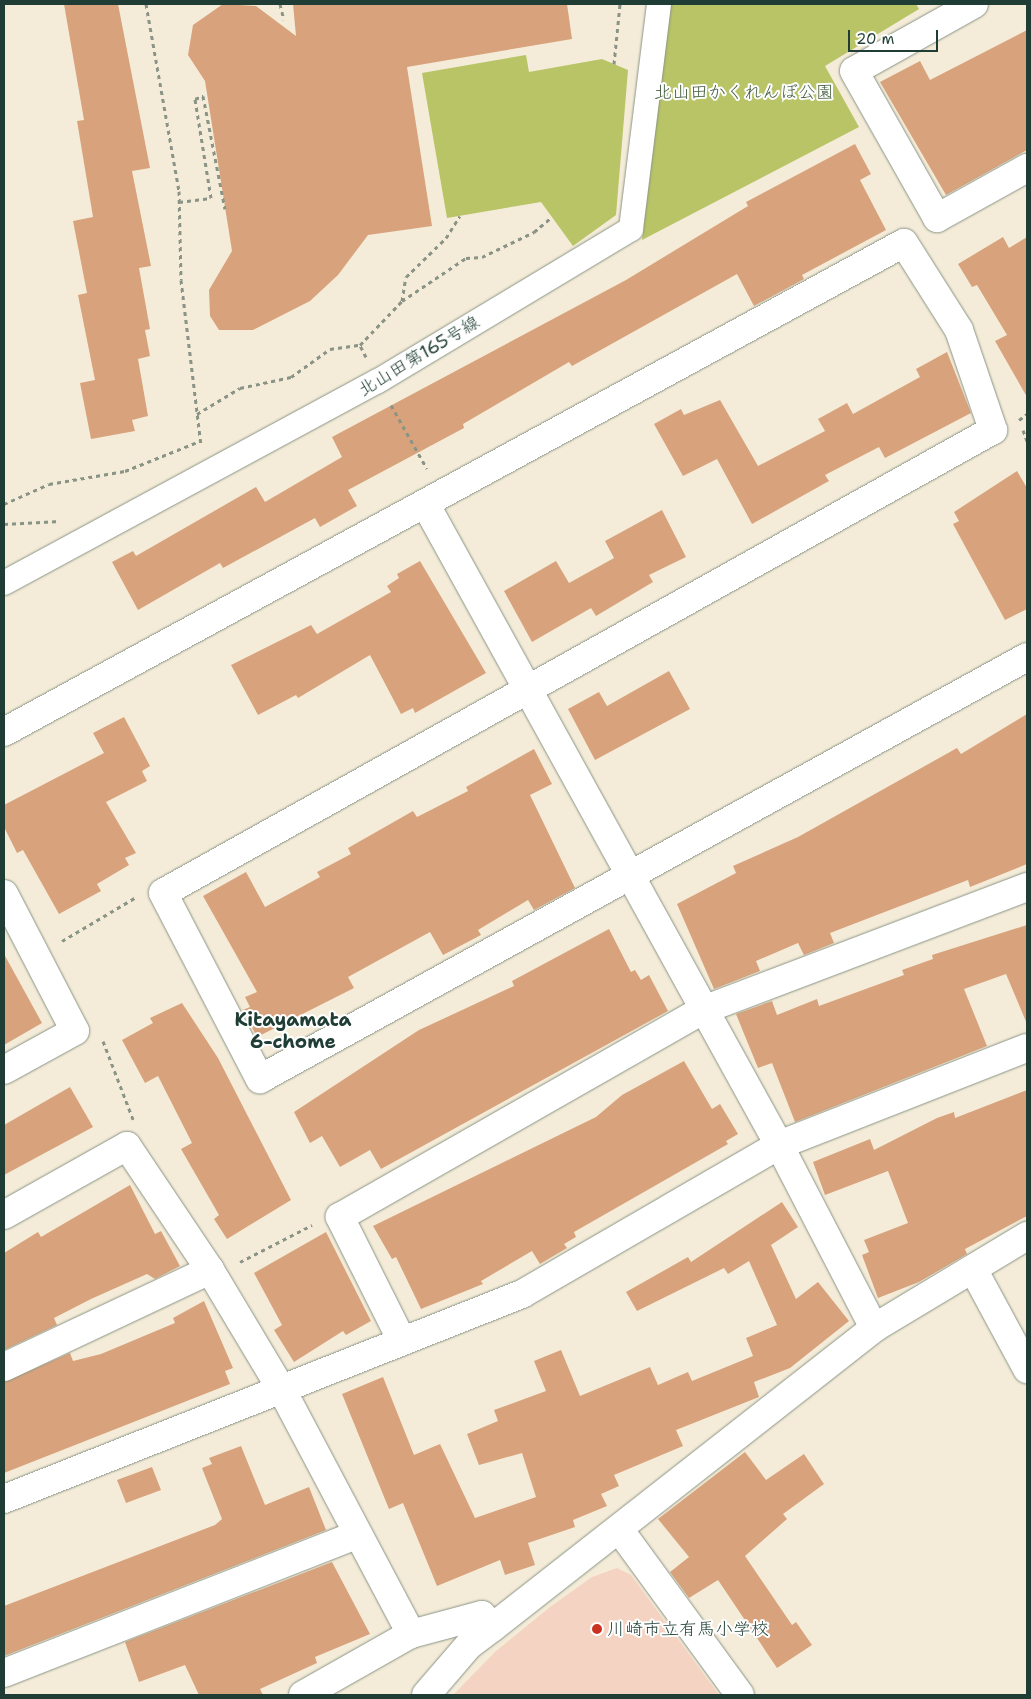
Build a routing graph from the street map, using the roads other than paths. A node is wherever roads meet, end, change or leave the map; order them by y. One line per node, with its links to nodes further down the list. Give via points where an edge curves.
1 (659, 4): 6 (street, 北山田第165号線, via 631,229 378,381)
2 (974, 4): 3 (street)
3 (945, 11): 4 (street, via 854,71 937,218)
4 (1027, 168)
5 (434, 501): 8 (street); 8 (street, via 904,243 958,330 993,430); 9 (street)
6 (4, 583)
7 (1027, 657): 10 (street)
8 (525, 690): 10 (street); 10 (street, via 163,893 260,1079)
9 (4, 732)
10 (628, 878): 13 (street)
11 (1027, 887): 13 (street)
12 (5, 901): 15 (street, via 75,1031)
13 (703, 1010): 16 (street); 22 (street, via 340,1217)
14 (1027, 1048): 16 (street)
15 (4, 1070)
16 (779, 1145): 21 (street); 22 (street, via 522,1294)
17 (4, 1215): 19 (street, via 127,1146)
18 (1027, 1236): 20 (street)
19 (221, 1268): 23 (street); 25 (street)
20 (973, 1269): 21 (street); 24 (street)
21 (874, 1328): 27 (street)
22 (402, 1341): 25 (street)
23 (4, 1367)
24 (1027, 1370)
25 (283, 1392): 26 (street); 28 (street)
26 (4, 1499)
27 (619, 1529): 29 (street); 34 (street)
28 (357, 1535): 30 (street); 31 (street)
29 (493, 1627): 30 (street, via 482,1615); 33 (street, via 469,1645)
30 (411, 1634): 32 (street)
31 (4, 1673)
32 (303, 1695)
33 (426, 1695)
34 (740, 1695)

